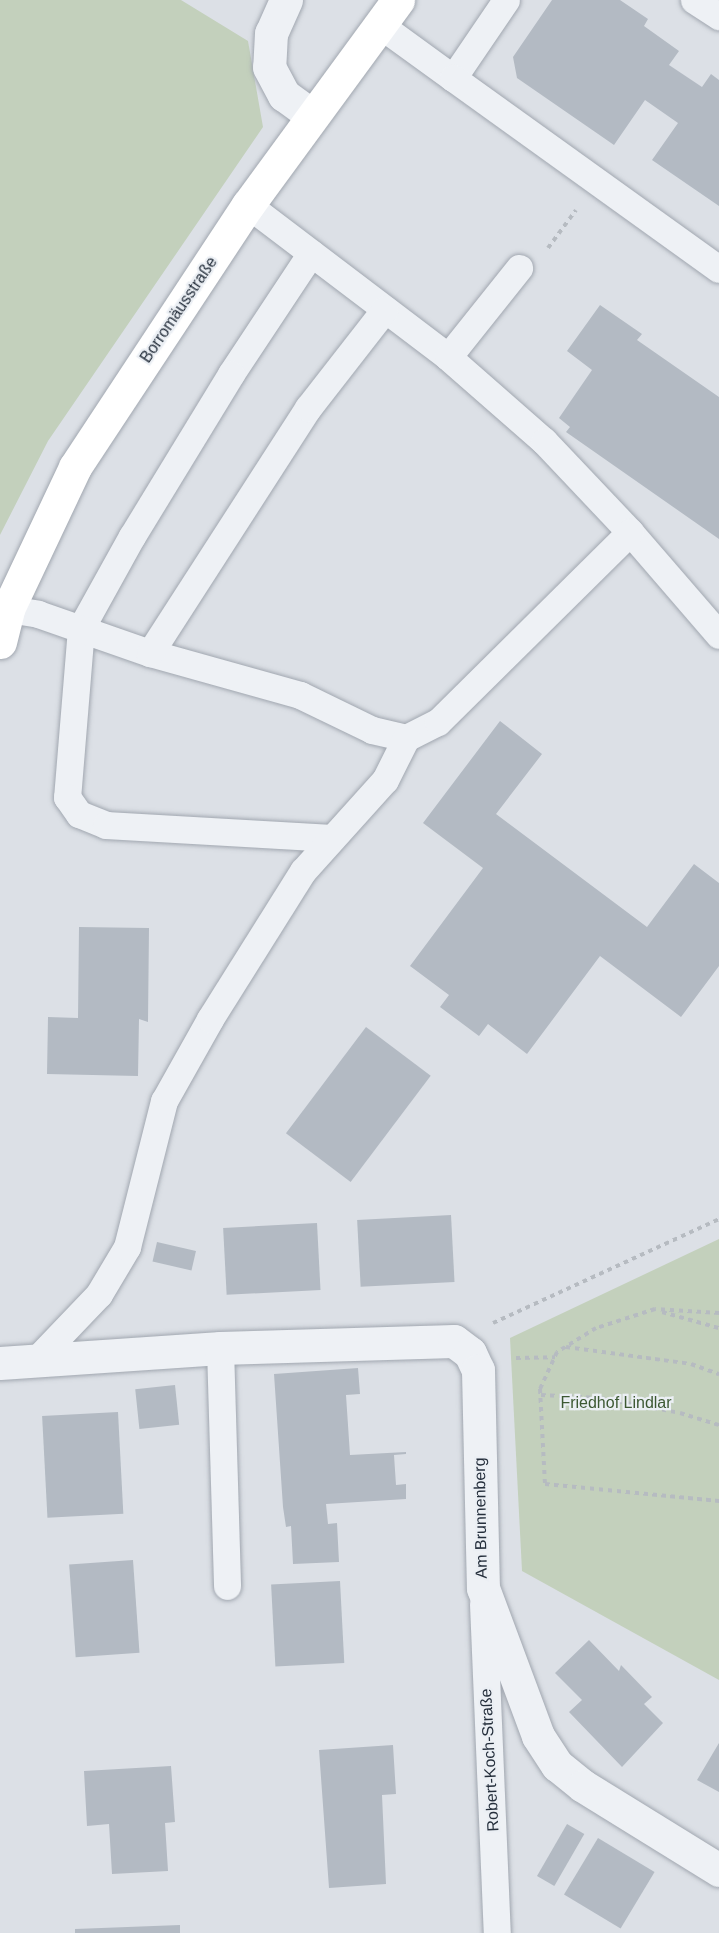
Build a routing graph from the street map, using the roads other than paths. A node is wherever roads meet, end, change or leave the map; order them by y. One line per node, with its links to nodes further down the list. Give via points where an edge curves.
1 (286, 0): 7 (street, via 271,33 269,67 284,94)
2 (506, 0): 6 (lane)
3 (694, 0): 5 (lane)
4 (389, 13): 6 (lane); 7 (street, Borromäusstraße)
5 (719, 16)
6 (453, 78): 11 (lane)
7 (312, 116): 8 (street, Borromäusstraße)
8 (249, 205): 9 (lane); 15 (street, Borromäusstraße, via 75,467)
9 (311, 253): 12 (lane); 16 (lane, via 219,394)
10 (531, 262): 13 (lane)
11 (719, 269)
12 (385, 309): 13 (lane); 19 (lane, via 308,408)
13 (448, 357): 14 (lane, via 544,441)
14 (630, 532): 17 (lane); 20 (lane, via 438,722)
15 (8, 609): 16 (lane); 18 (street, Borromäusstraße)
16 (81, 628): 19 (lane); 21 (lane, via 67,798 79,814 106,825)
17 (719, 635)
18 (0, 642)
19 (150, 652): 20 (lane, via 300,696 372,730)
20 (406, 738): 21 (lane, via 384,780)
21 (332, 838): 23 (lane, via 303,871 259,937 164,1101 127,1247 99,1294)
22 (220, 1347): 23 (street); 25 (lane); 26 (street, Am Brunnenberg, via 454,1341 470,1353 478,1370)
23 (36, 1360): 24 (street)
24 (0, 1363)
25 (227, 1586)
26 (483, 1588): 27 (street, Am Brunnenberg, via 538,1736 557,1766); 28 (lane, Robert-Koch-Straße)
27 (719, 1870)
28 (497, 1933)

